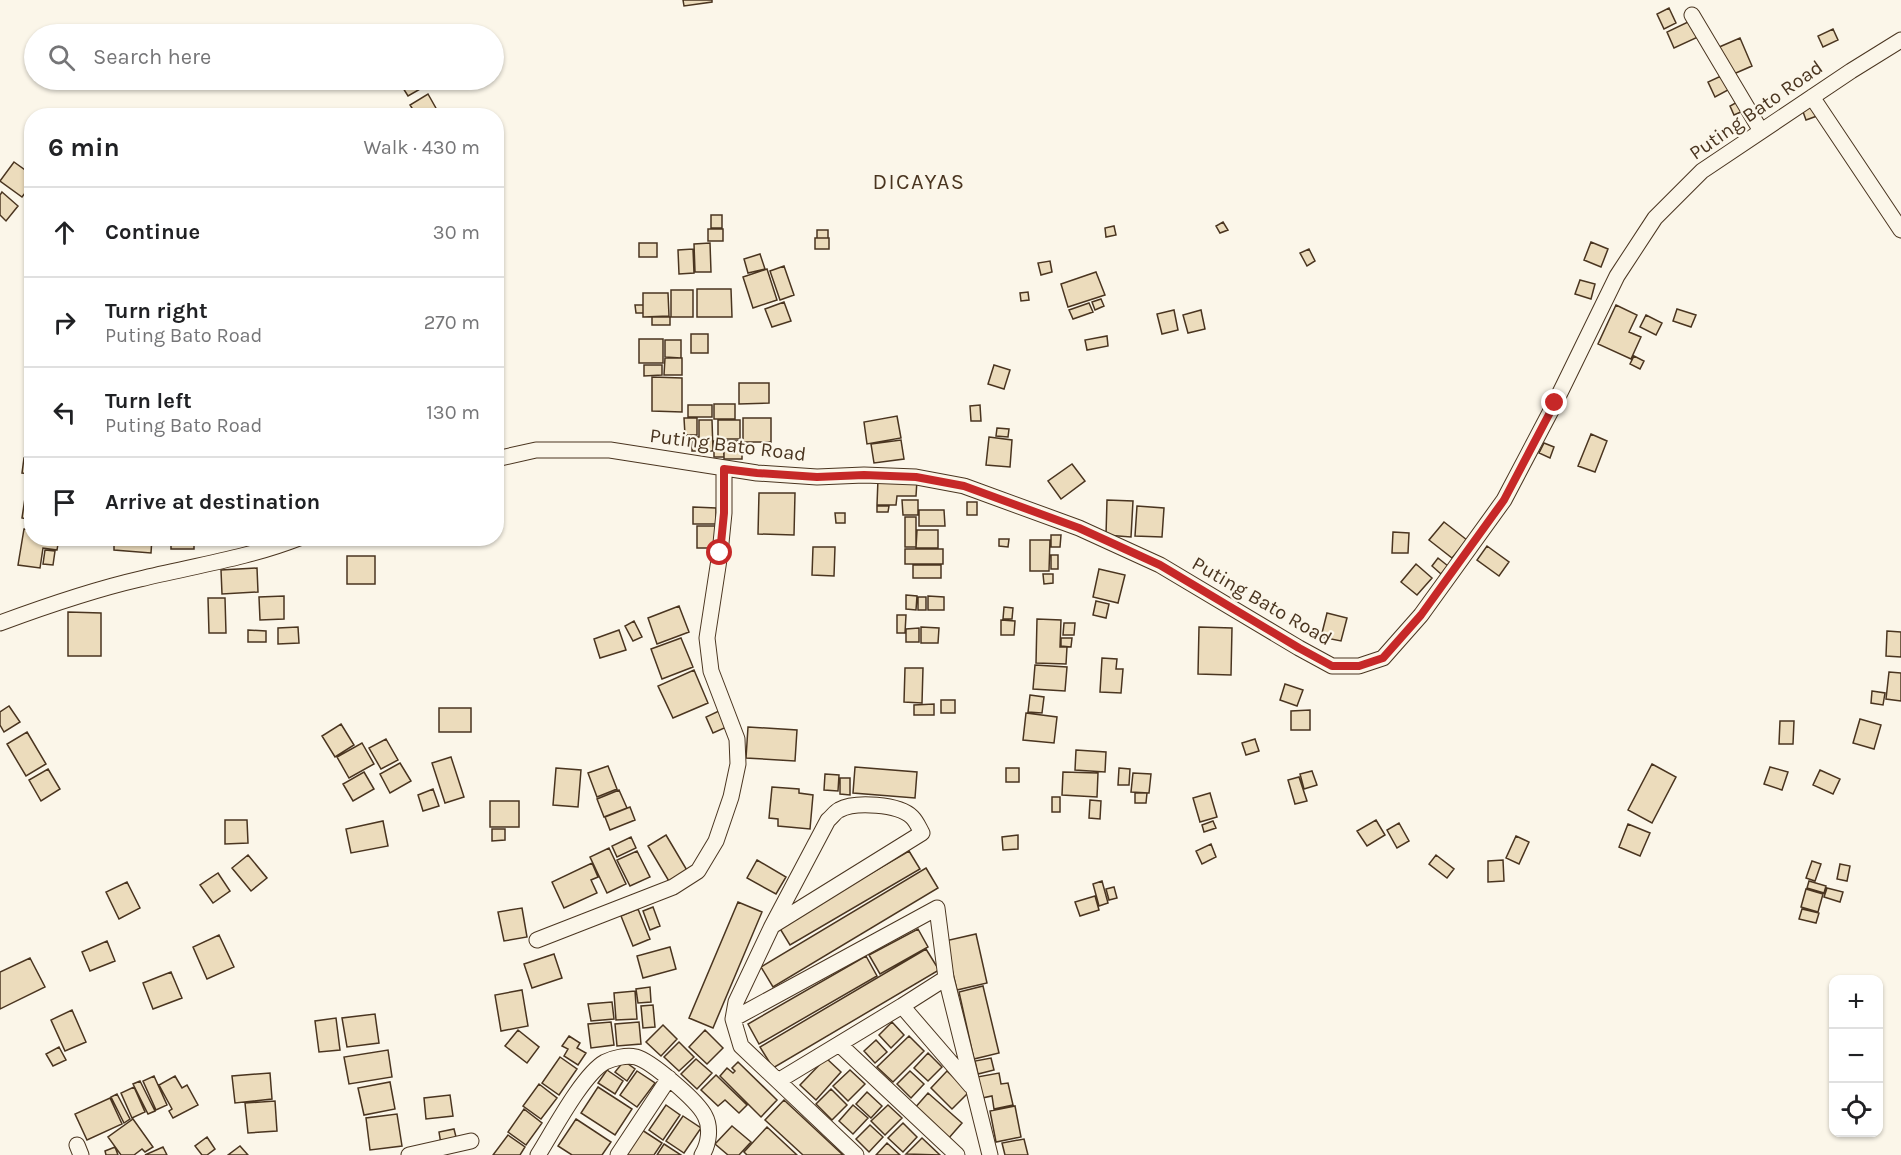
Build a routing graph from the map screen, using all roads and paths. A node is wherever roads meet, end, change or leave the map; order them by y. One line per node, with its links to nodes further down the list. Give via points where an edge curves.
1 (1692, 15): 4 (street)
2 (1901, 40): 3 (street, Puting Bato Road)
3 (1812, 97): 4 (street, Puting Bato Road); 5 (street)
4 (1761, 131): 7 (street, Puting Bato Road, via 1702,171 1655,218 1617,276 1504,500 1421,615 1383,658 1359,666 1332,666 1160,565 1079,528 964,486 916,477 817,477)
5 (1901, 230)
6 (504, 457): 7 (street, Puting Bato Road, via 536,450 610,450)
7 (724, 469): 11 (street, via 720,553 707,638 711,671 737,739 738,764 716,842 698,871 673,887)
8 (279, 546): 9 (street, via 129,582)
9 (0, 623)
10 (772, 926): 10 (street, via 828,819 839,810 877,805 911,816 922,834); 14 (street, via 736,1002)
11 (537, 940)
12 (946, 978): 13 (street); 14 (street, via 937,908); 18 (street)
13 (902, 1006): 15 (street); 18 (street)
14 (733, 1019): 17 (street, via 741,1046)
15 (839, 1044): 17 (street); 25 (street)
16 (669, 1078): 21 (street, via 637,1057 622,1056 605,1062 589,1075); 22 (street); 23 (street, via 706,1117 709,1134)
17 (778, 1081): 24 (street)
18 (973, 1088): 26 (street)
19 (471, 1142): 20 (street)
20 (409, 1155)
21 (538, 1155)
22 (618, 1155)
23 (702, 1155)
24 (856, 1155)
25 (957, 1155)
26 (990, 1155)

